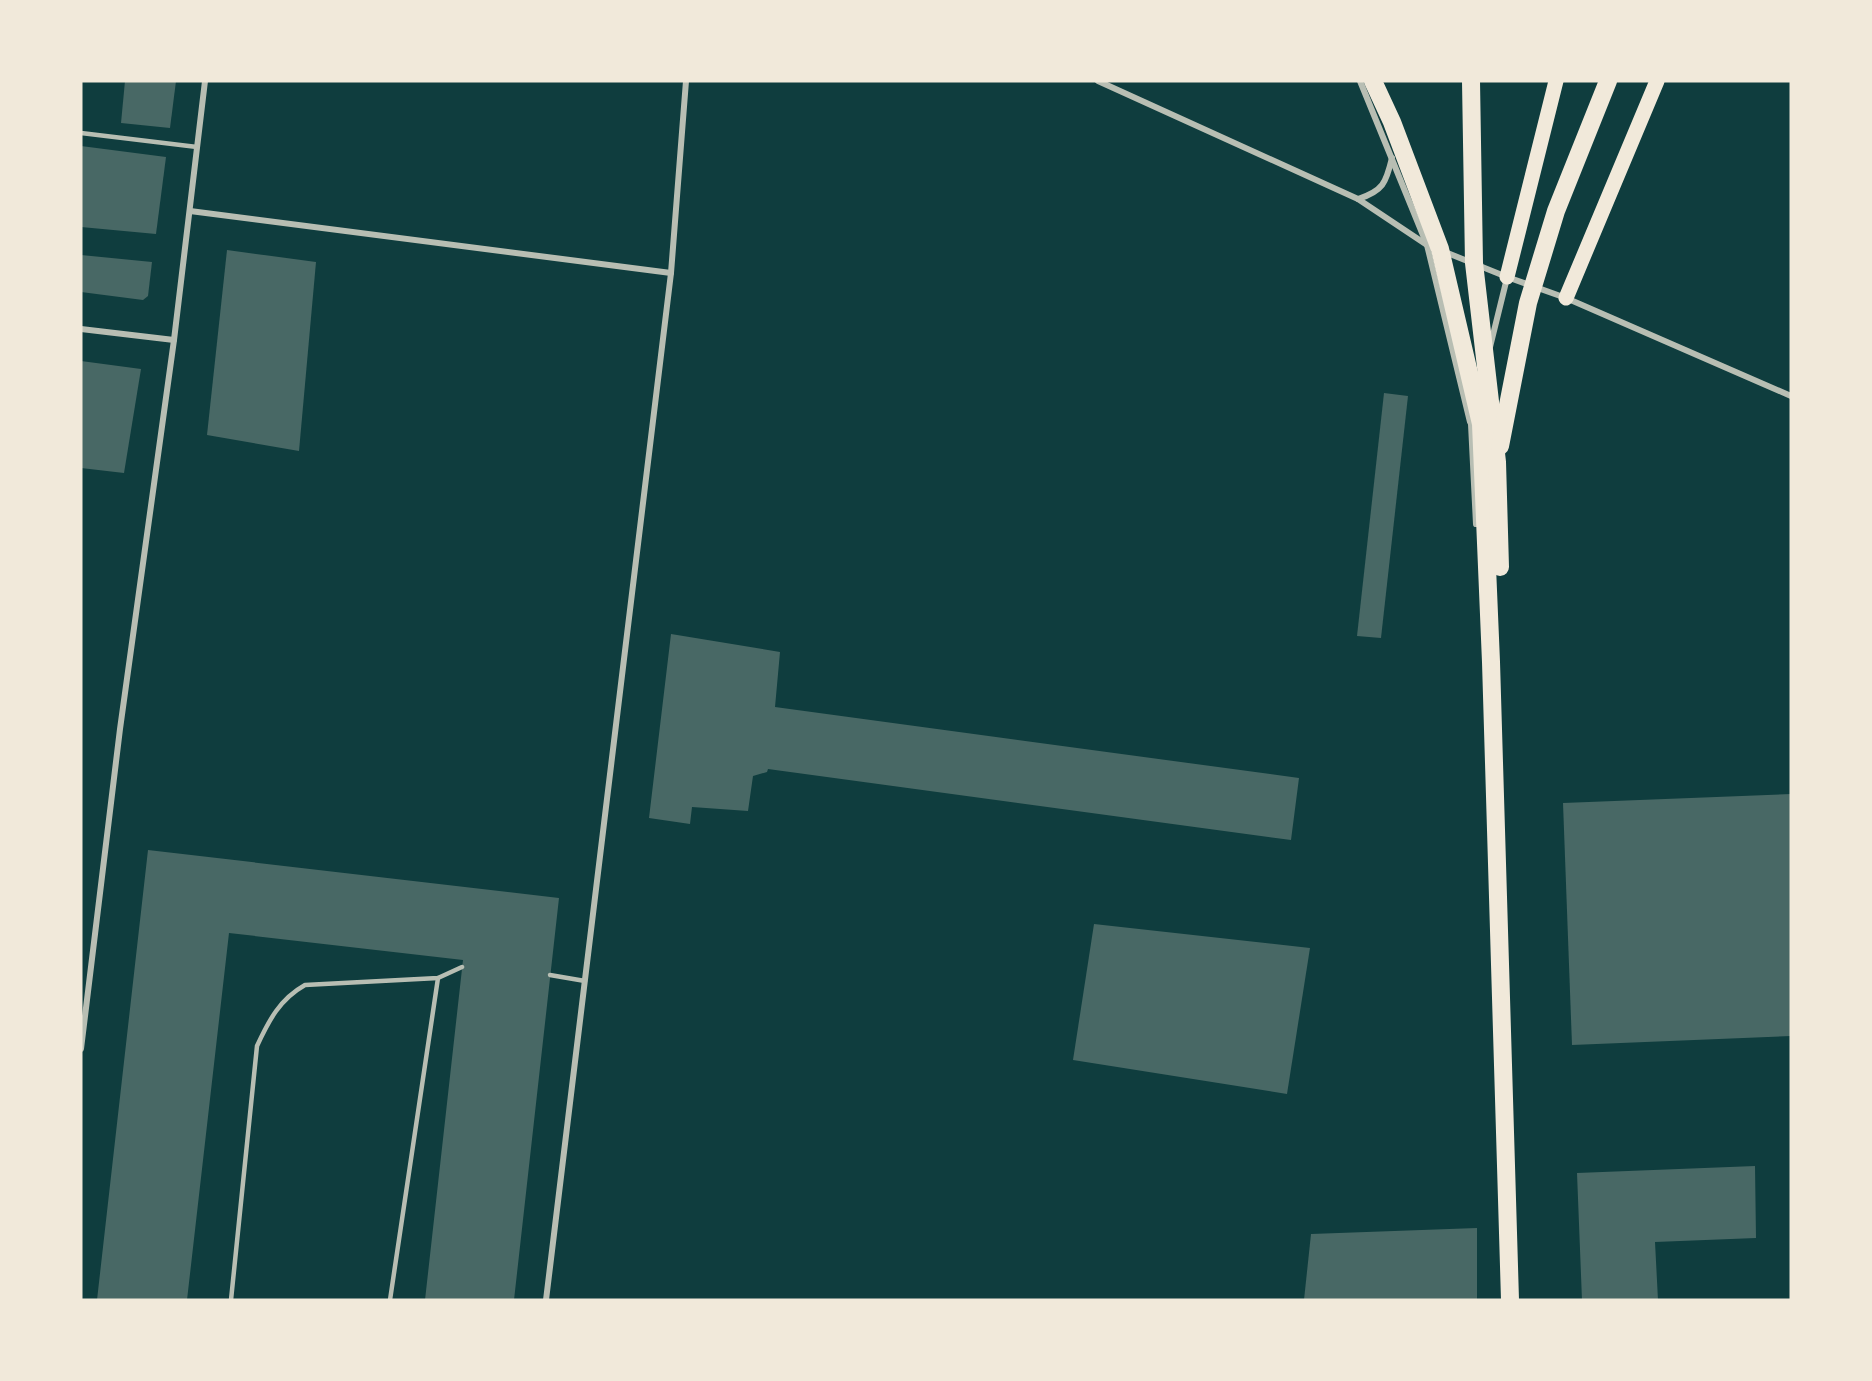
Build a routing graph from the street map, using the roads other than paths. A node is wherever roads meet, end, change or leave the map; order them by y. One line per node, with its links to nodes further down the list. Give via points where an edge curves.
1 (205, 81): 13 (street)
2 (686, 81): 18 (street)
3 (1098, 81): 15 (street)
4 (1360, 81): 14 (street)
5 (1373, 81): 11 (highway)
6 (1383, 81): 11 (highway)
7 (1471, 81): 25 (highway, via 1474,263)
8 (1556, 81): 19 (main road)
9 (1608, 81): 25 (highway, via 1556,211 1528,303)
10 (1657, 81): 20 (main road)
11 (1392, 122): 36 (highway, via 1440,249 1481,424)
12 (81, 133): 13 (lane)
13 (197, 147): 16 (street)
14 (1393, 158): 15 (street, via 1388,177 1379,190); 17 (street)
15 (1358, 199): 17 (street)
16 (190, 211): 18 (street); 22 (street)
17 (1426, 245): 19 (street); 24 (street)
18 (671, 273): 31 (street)
19 (1507, 278): 20 (street); 24 (street)
20 (1566, 298): 23 (street)
21 (81, 329): 22 (street)
22 (174, 340): 32 (street)
23 (1791, 396)
24 (1471, 424): 26 (street)
25 (1497, 462): 37 (highway)
26 (1477, 530)
27 (1482, 625): 37 (street)
28 (462, 967): 30 (lane)
29 (550, 975): 31 (lane)
30 (438, 978): 33 (lane, via 305,985 290,993 268,1022 257,1046); 34 (lane)
31 (585, 981): 35 (street)
32 (81, 1049)
33 (231, 1300)
34 (390, 1300)
35 (546, 1300)
36 (1510, 1300)
37 (1518, 1300)

